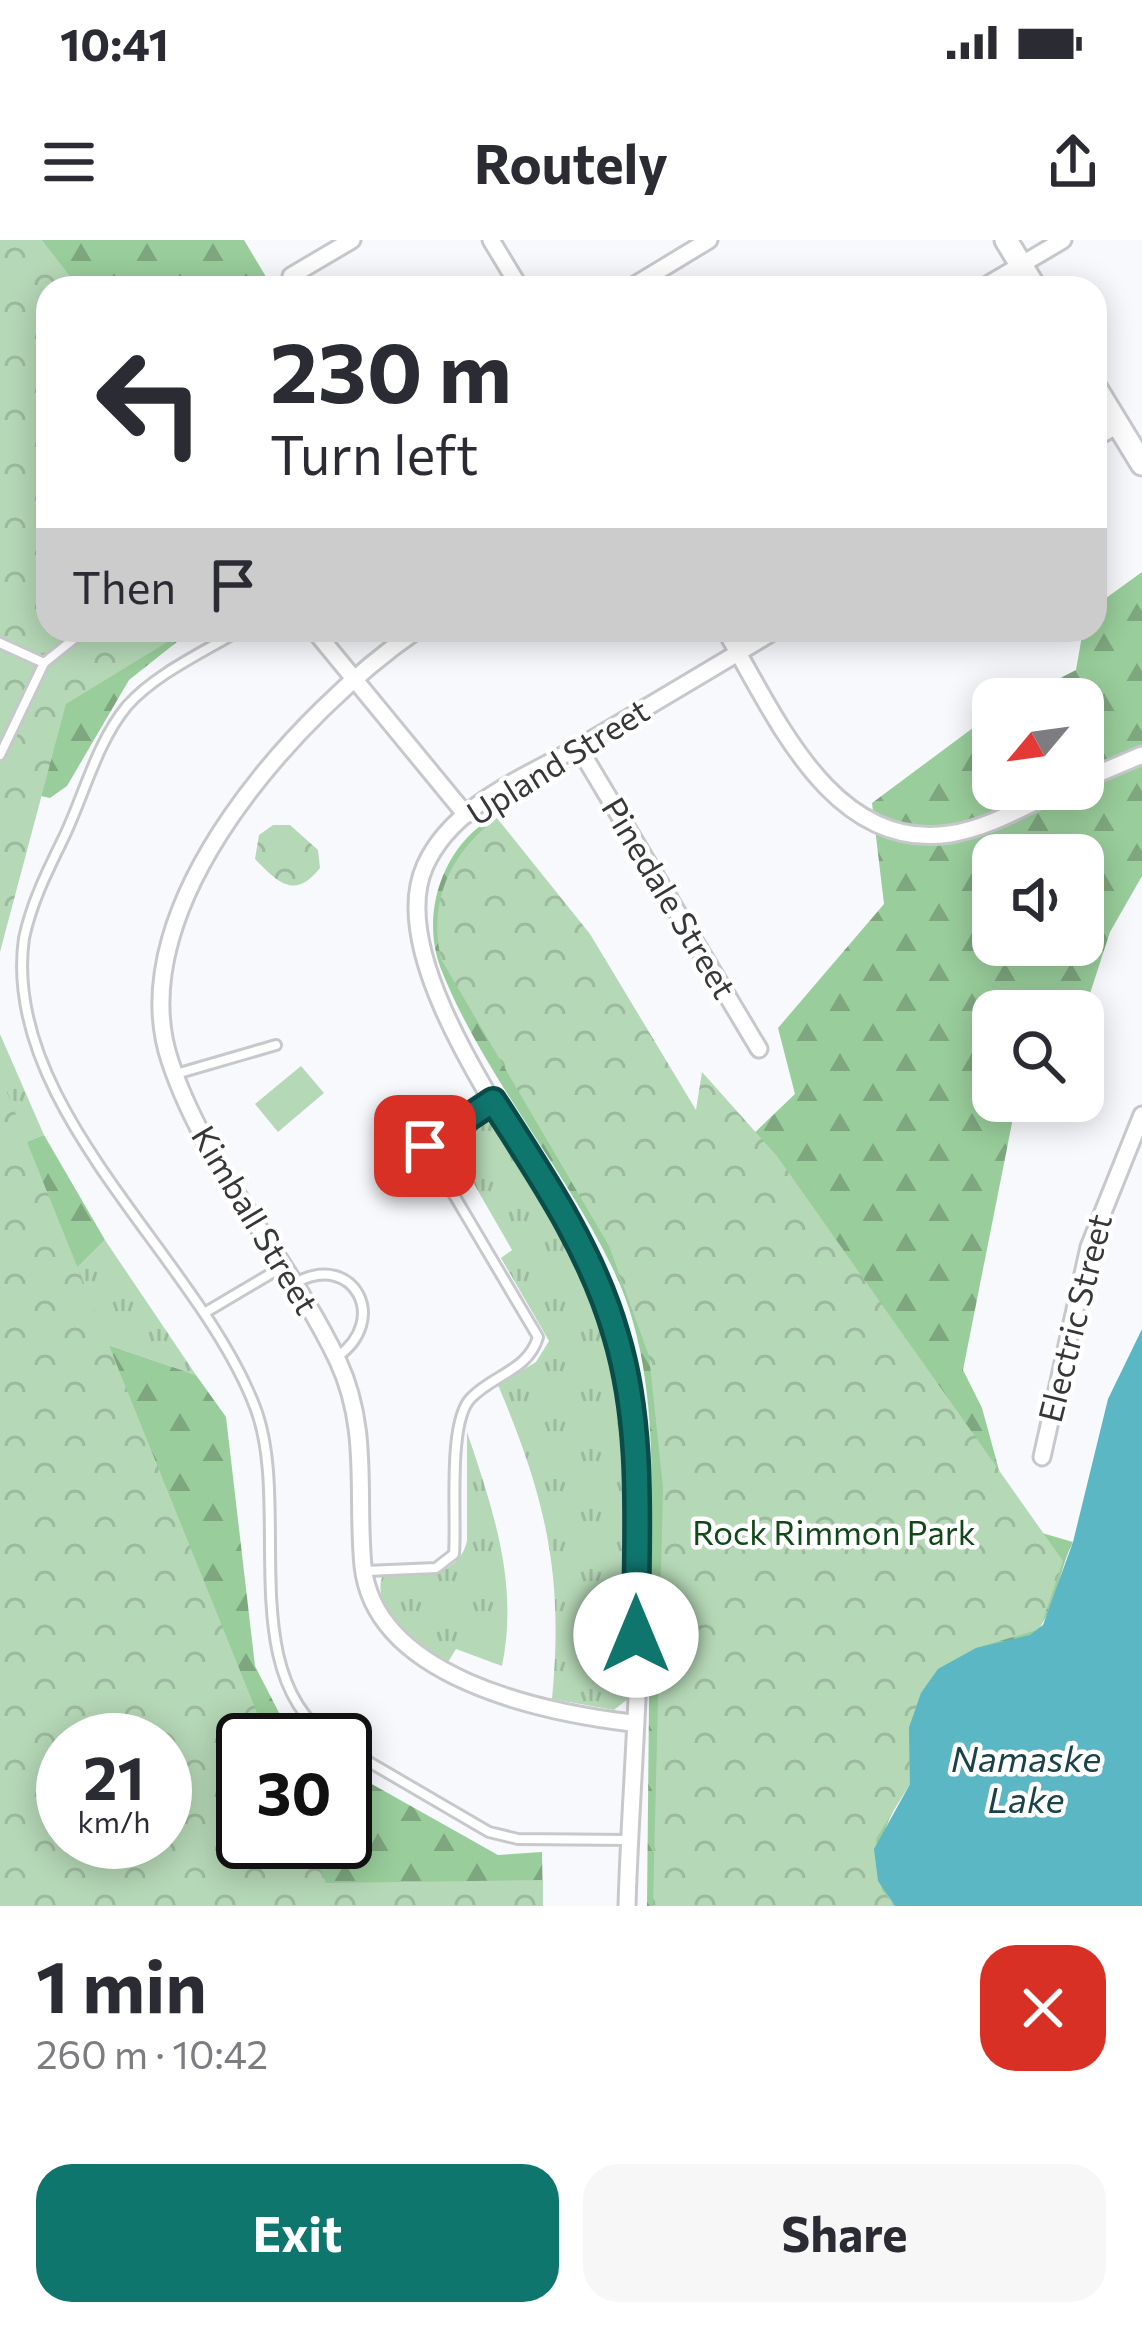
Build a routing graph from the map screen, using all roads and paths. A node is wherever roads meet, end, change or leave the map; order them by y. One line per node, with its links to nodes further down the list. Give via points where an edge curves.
1 (352, 240): 7 (street)
2 (491, 240): 8 (street)
3 (709, 240): 9 (street)
4 (1006, 240): 6 (street)
5 (1063, 240): 6 (street)
6 (1021, 264): 10 (street); 11 (street)
7 (291, 276)
8 (513, 276)
9 (650, 276)
10 (1002, 276)
11 (1028, 276)
12 (1107, 407): 13 (street)
13 (1118, 425): 14 (street); 15 (street)
14 (1107, 431)
15 (1142, 464)
16 (70, 642): 24 (lane)
17 (222, 642): 39 (lane, via 129,704 34,898 22,943 38,1068 92,1160)
18 (324, 642): 25 (street)
19 (401, 642): 25 (street, Kimball Street)
20 (733, 642): 23 (street)
21 (756, 642): 23 (street, Upland Street)
22 (0, 643): 24 (lane)
23 (739, 652): 26 (street, Upland Street); 30 (street, via 820,781 878,826 954,833)
24 (44, 663): 27 (lane)
25 (354, 677): 31 (street); 34 (street, Kimball Street, via 245,802 176,915 160,1009)
26 (579, 748): 31 (street, Upland Street); 33 (street, Pinedale Street)
27 (0, 755)
28 (1142, 755): 29 (street)
29 (1104, 771)
30 (1010, 810)
31 (466, 815): 35 (street, Upland Street, via 424,867 418,927 432,983)
32 (276, 1045): 34 (lane)
33 (759, 1049)
34 (175, 1075): 37 (street, Kimball Street)
35 (493, 1101): 42 (lane, via 425,1146 538,1337 532,1355 469,1399 458,1422 454,1554 436,1568); 44 (street, Upland Street, via 590,1265 626,1372 636,1467)
36 (1142, 1115): 41 (street, Electric Street, via 1089,1246)
37 (282, 1267): 38 (street, Kimball Street); 39 (lane)
38 (292, 1285): 40 (street, Kimball Street); 40 (lane, via 314,1273 342,1277 359,1293 365,1315 357,1343)
39 (206, 1312): 43 (lane, via 262,1429 277,1646)
40 (336, 1358): 42 (street, Kimball Street, via 361,1432)
41 (1042, 1457)
42 (364, 1571): 44 (street, Kimball Street, via 379,1618 436,1667 526,1701)
43 (301, 1713)
44 (632, 1723): 46 (street, Upland Street)
45 (372, 1764): 46 (lane, via 489,1832)
46 (629, 1840): 47 (street, Upland Street)
47 (627, 1906)

